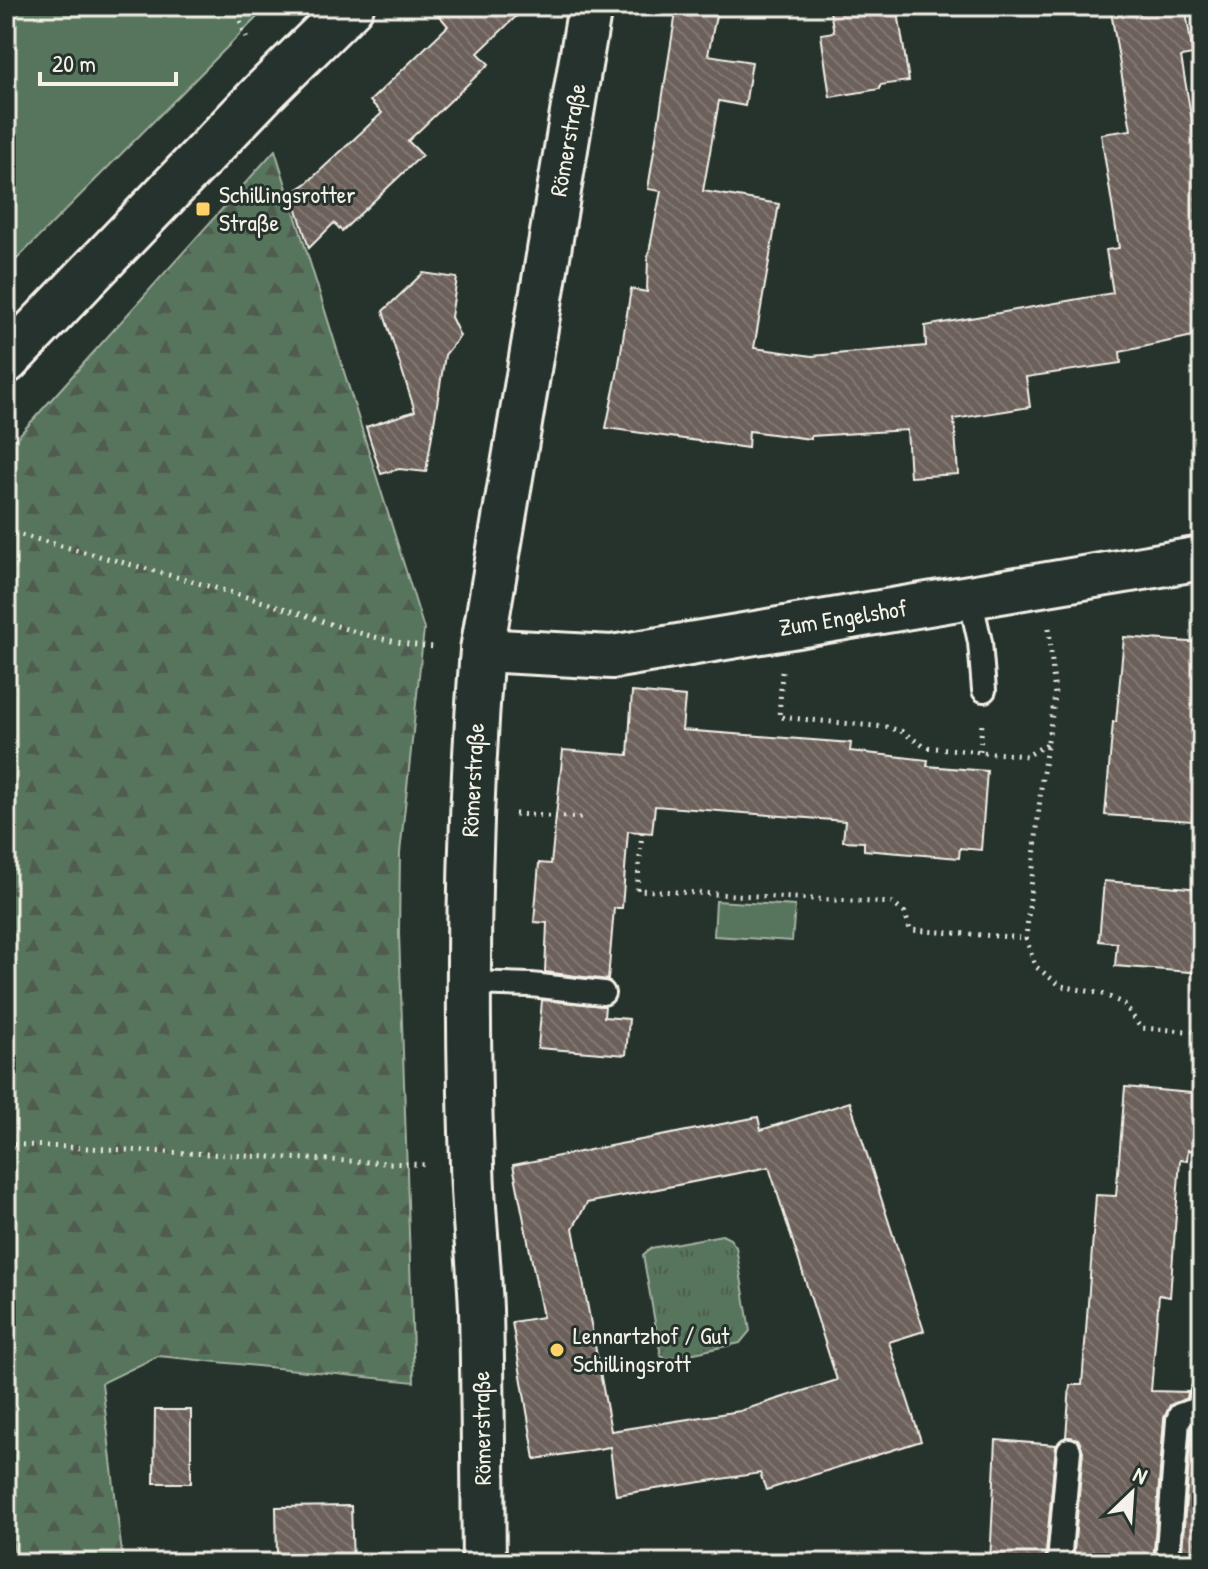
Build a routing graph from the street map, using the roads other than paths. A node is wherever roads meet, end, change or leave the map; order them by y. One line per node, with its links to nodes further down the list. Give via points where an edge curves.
1 (351, 6): 3 (street)
2 (590, 6): 6 (street, Römerstraße)
3 (6, 361)
4 (1202, 558): 5 (street, Zum Engelshof)
5 (970, 597): 6 (street, Zum Engelshof, via 612,657); 7 (lane)
6 (482, 650): 8 (street, Römerstraße, via 470,811)
7 (984, 690)
8 (470, 983): 9 (lane); 12 (street, Römerstraße)
9 (603, 993)
10 (1202, 1394): 14 (lane, via 1199,1409 1179,1418)
11 (1069, 1450): 13 (lane)
12 (484, 1563)
13 (1059, 1563)
14 (1167, 1563)

